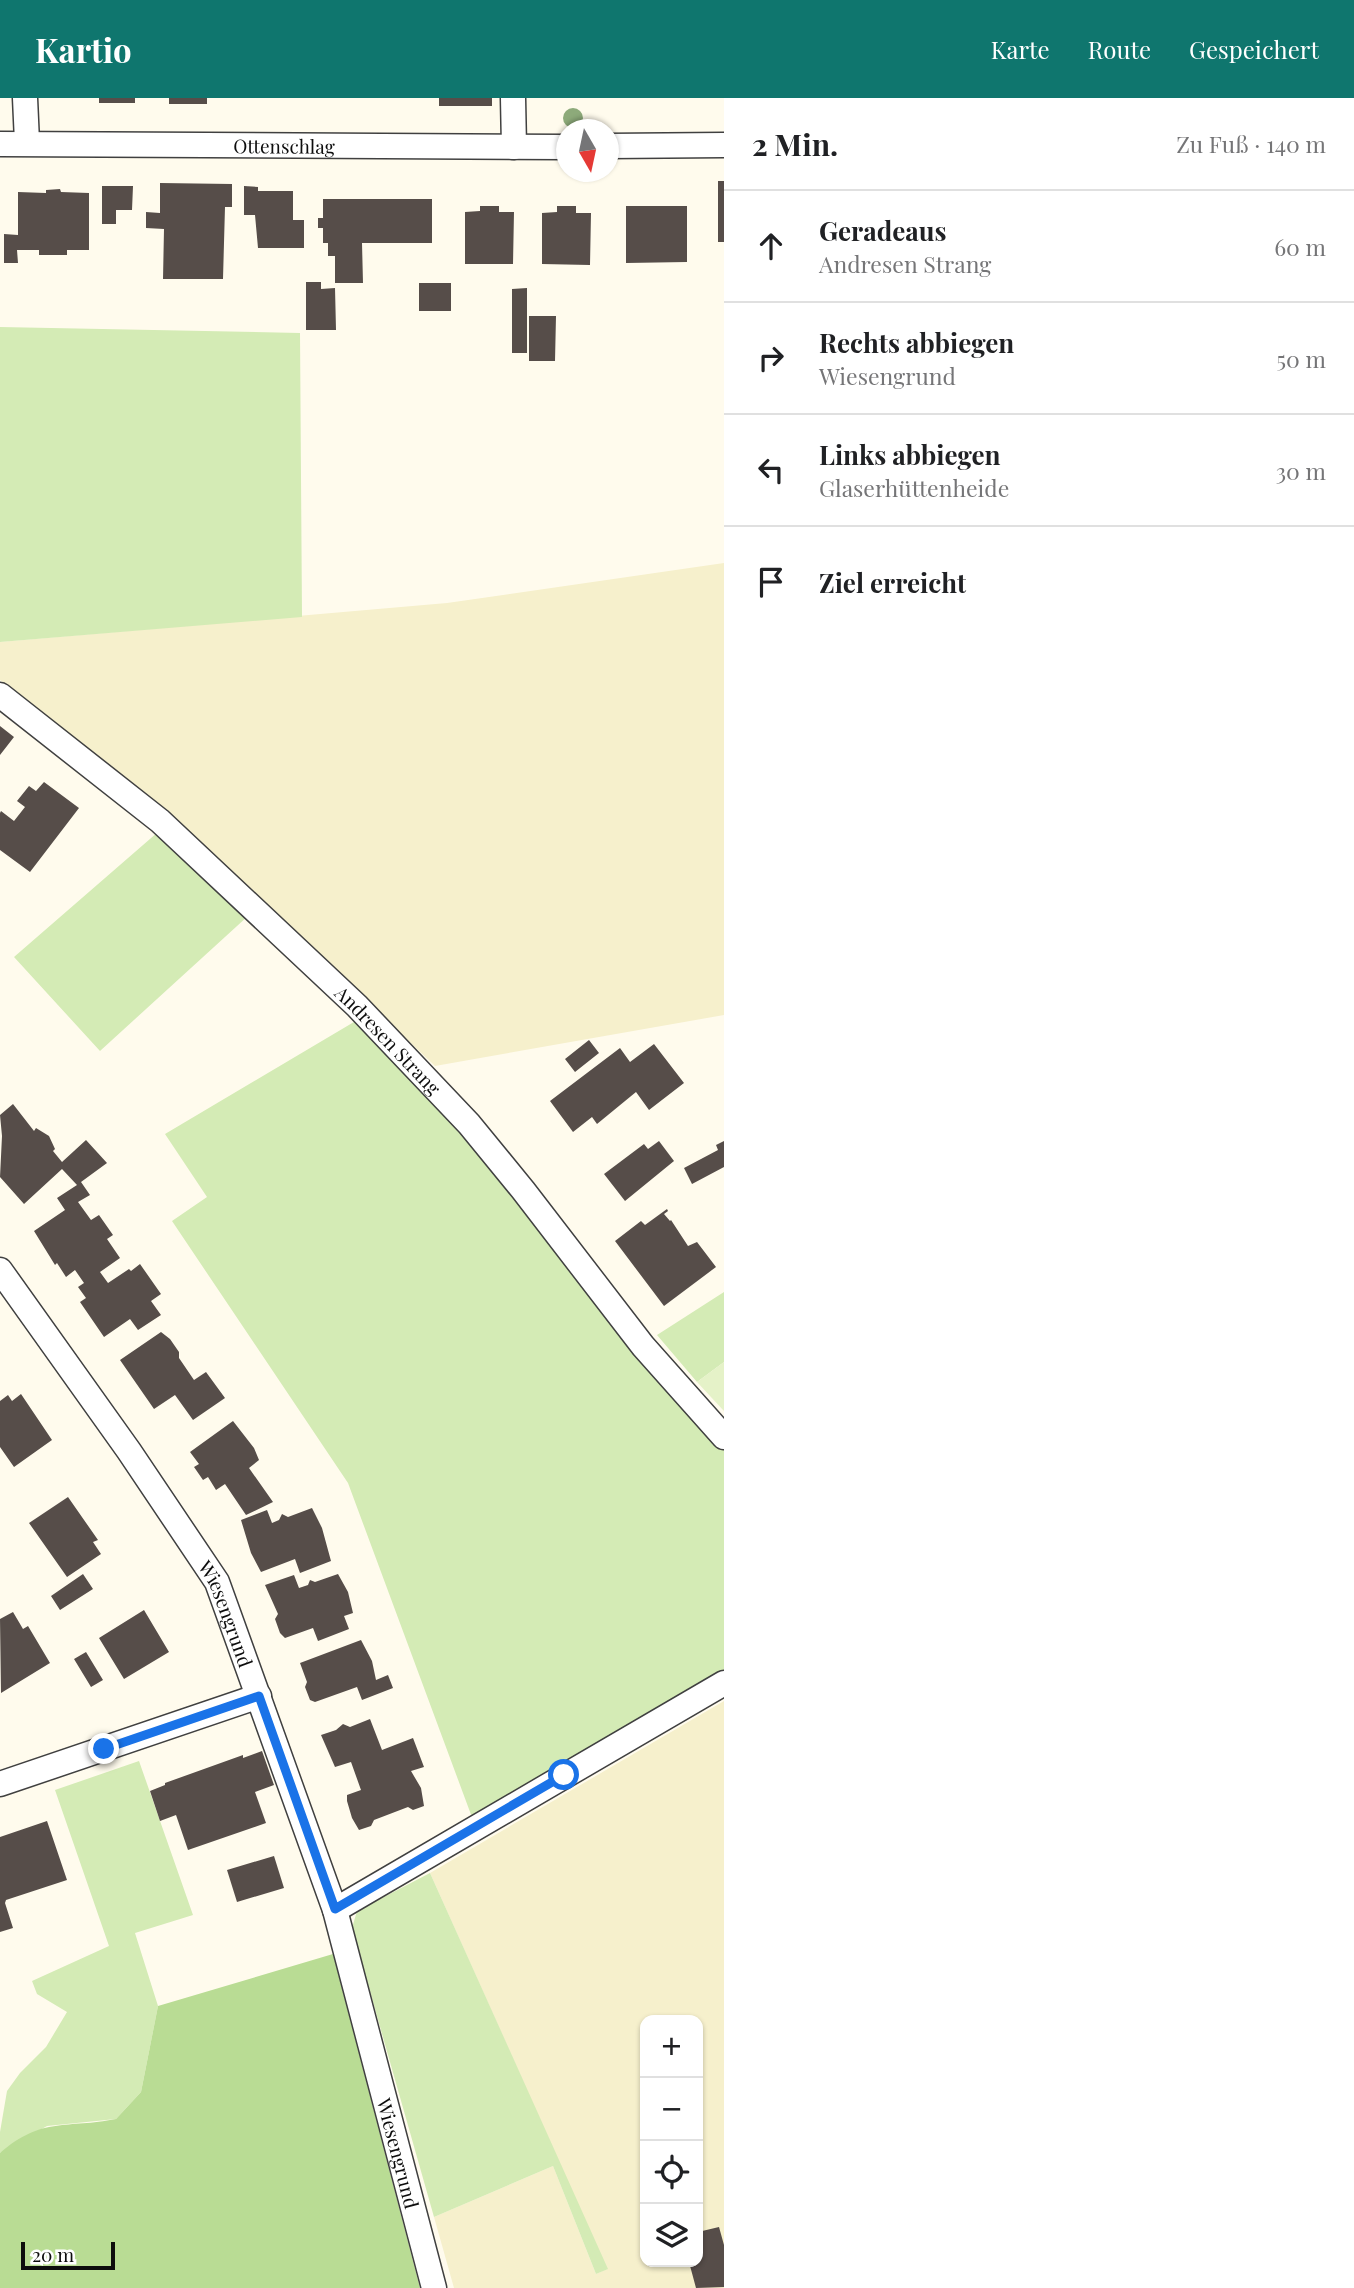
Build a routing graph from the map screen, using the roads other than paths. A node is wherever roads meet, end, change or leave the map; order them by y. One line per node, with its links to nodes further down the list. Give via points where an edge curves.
1 (25, 98): 3 (street)
2 (513, 98): 7 (street)
3 (27, 142): 4 (street, Ottenschlag); 7 (street, Ottenschlag)
4 (0, 144)
5 (724, 145): 6 (street)
6 (619, 146)
7 (514, 147): 8 (street, Ottenschlag)
8 (556, 147)
9 (0, 695): 11 (street, Andresen Strang, via 160,821 357,1006 469,1124 643,1346)
10 (0, 1270): 13 (street, Wiesengrund, via 217,1582)
11 (724, 1437)
12 (724, 1683): 15 (street)
13 (259, 1696): 14 (street); 15 (street, Wiesengrund)
14 (0, 1784)
15 (335, 1909): 16 (street, Wiesengrund)
16 (434, 2288)

